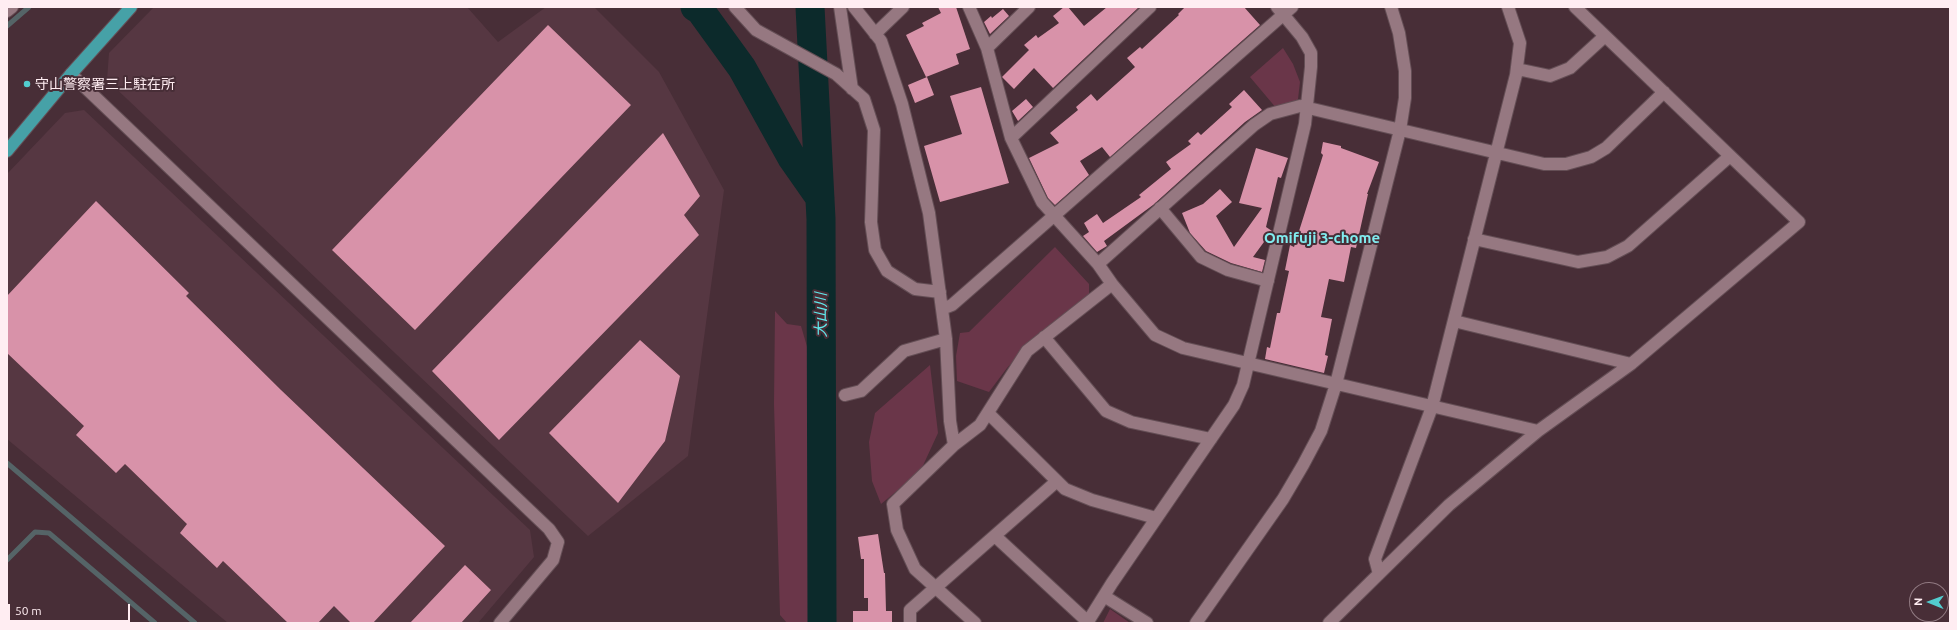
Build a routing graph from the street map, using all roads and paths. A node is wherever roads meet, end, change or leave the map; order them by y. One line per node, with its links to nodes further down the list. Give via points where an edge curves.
1 (12, 7): 14 (street)
2 (131, 7): 20 (main road)
3 (735, 7): 15 (street)
4 (840, 7): 21 (street)
5 (854, 7): 16 (street)
6 (903, 7): 16 (street)
7 (969, 7): 18 (street)
8 (1029, 7): 18 (street)
9 (1150, 7): 25 (street)
10 (1391, 7): 24 (street, via 1399,33 1405,71 1405,98)
11 (1508, 7): 19 (street, via 1520,43)
12 (1575, 7): 17 (street)
13 (1284, 10): 23 (street, via 1311,53); 30 (street)
14 (7, 12)
15 (747, 12): 21 (street, via 756,30 836,74)
16 (876, 34): 35 (street, via 902,104 929,213)
17 (1605, 36): 19 (street, via 1570,68 1550,76); 22 (street)
18 (987, 48): 25 (street)
19 (1517, 69): 27 (street)
20 (71, 74): 26 (main road); 56 (street, via 549,529 558,542 553,560)
21 (852, 89): 35 (street, via 864,99 874,130 871,222 875,250 887,271 915,289)
22 (1664, 92): 27 (street, via 1606,148 1591,157 1566,164 1544,164); 28 (street)
23 (1306, 108): 24 (street); 29 (street, via 1300,106 1270,114 1254,125); 33 (street, via 1305,124)
24 (1400, 130): 27 (street); 42 (street)
25 (1011, 138): 30 (street, via 1042,202)
26 (7, 151)
27 (1496, 153): 31 (street)
28 (1730, 156): 31 (street, via 1628,246 1607,257 1578,262); 41 (street, via 1798,222)
29 (1160, 208): 32 (street); 33 (street, via 1201,257 1228,270)
30 (1054, 216): 32 (street); 36 (street, via 952,305)
31 (1474, 239): 37 (street)
32 (1098, 264): 34 (street)
33 (1268, 281): 40 (street)
34 (1112, 284): 38 (street); 40 (street, via 1155,335 1183,348)
35 (940, 292): 36 (street)
36 (942, 309): 39 (street)
37 (1454, 322): 41 (street); 44 (street)
38 (1044, 338): 45 (street, via 1027,350); 47 (street, via 1106,411 1131,422)
39 (946, 339): 43 (street, via 904,351 861,390); 48 (street, via 950,422)
40 (1248, 364): 42 (street); 47 (street, via 1234,405)
41 (1631, 364): 46 (street)
42 (1336, 384): 44 (street); 60 (street, via 1321,431 1303,465)
43 (845, 394)
44 (1432, 406): 46 (street); 52 (street, via 1375,560)
45 (988, 413): 48 (street, via 980,425); 49 (street)
46 (1538, 431): 52 (street, via 1449,505)
47 (1211, 439): 50 (street)
48 (954, 445): 53 (street, via 893,504 897,530 915,569)
49 (1057, 481): 50 (street, via 1065,489 1092,500); 51 (street)
50 (1156, 518): 54 (street)
51 (995, 536): 53 (street); 55 (street)
52 (1379, 574): 61 (street)
53 (936, 587): 57 (street, via 910,610); 58 (street)
54 (1104, 596): 55 (street); 59 (street)
55 (1088, 622)
56 (500, 623)
57 (910, 623)
58 (975, 623)
59 (1147, 623)
60 (1196, 623)
61 (1329, 623)

